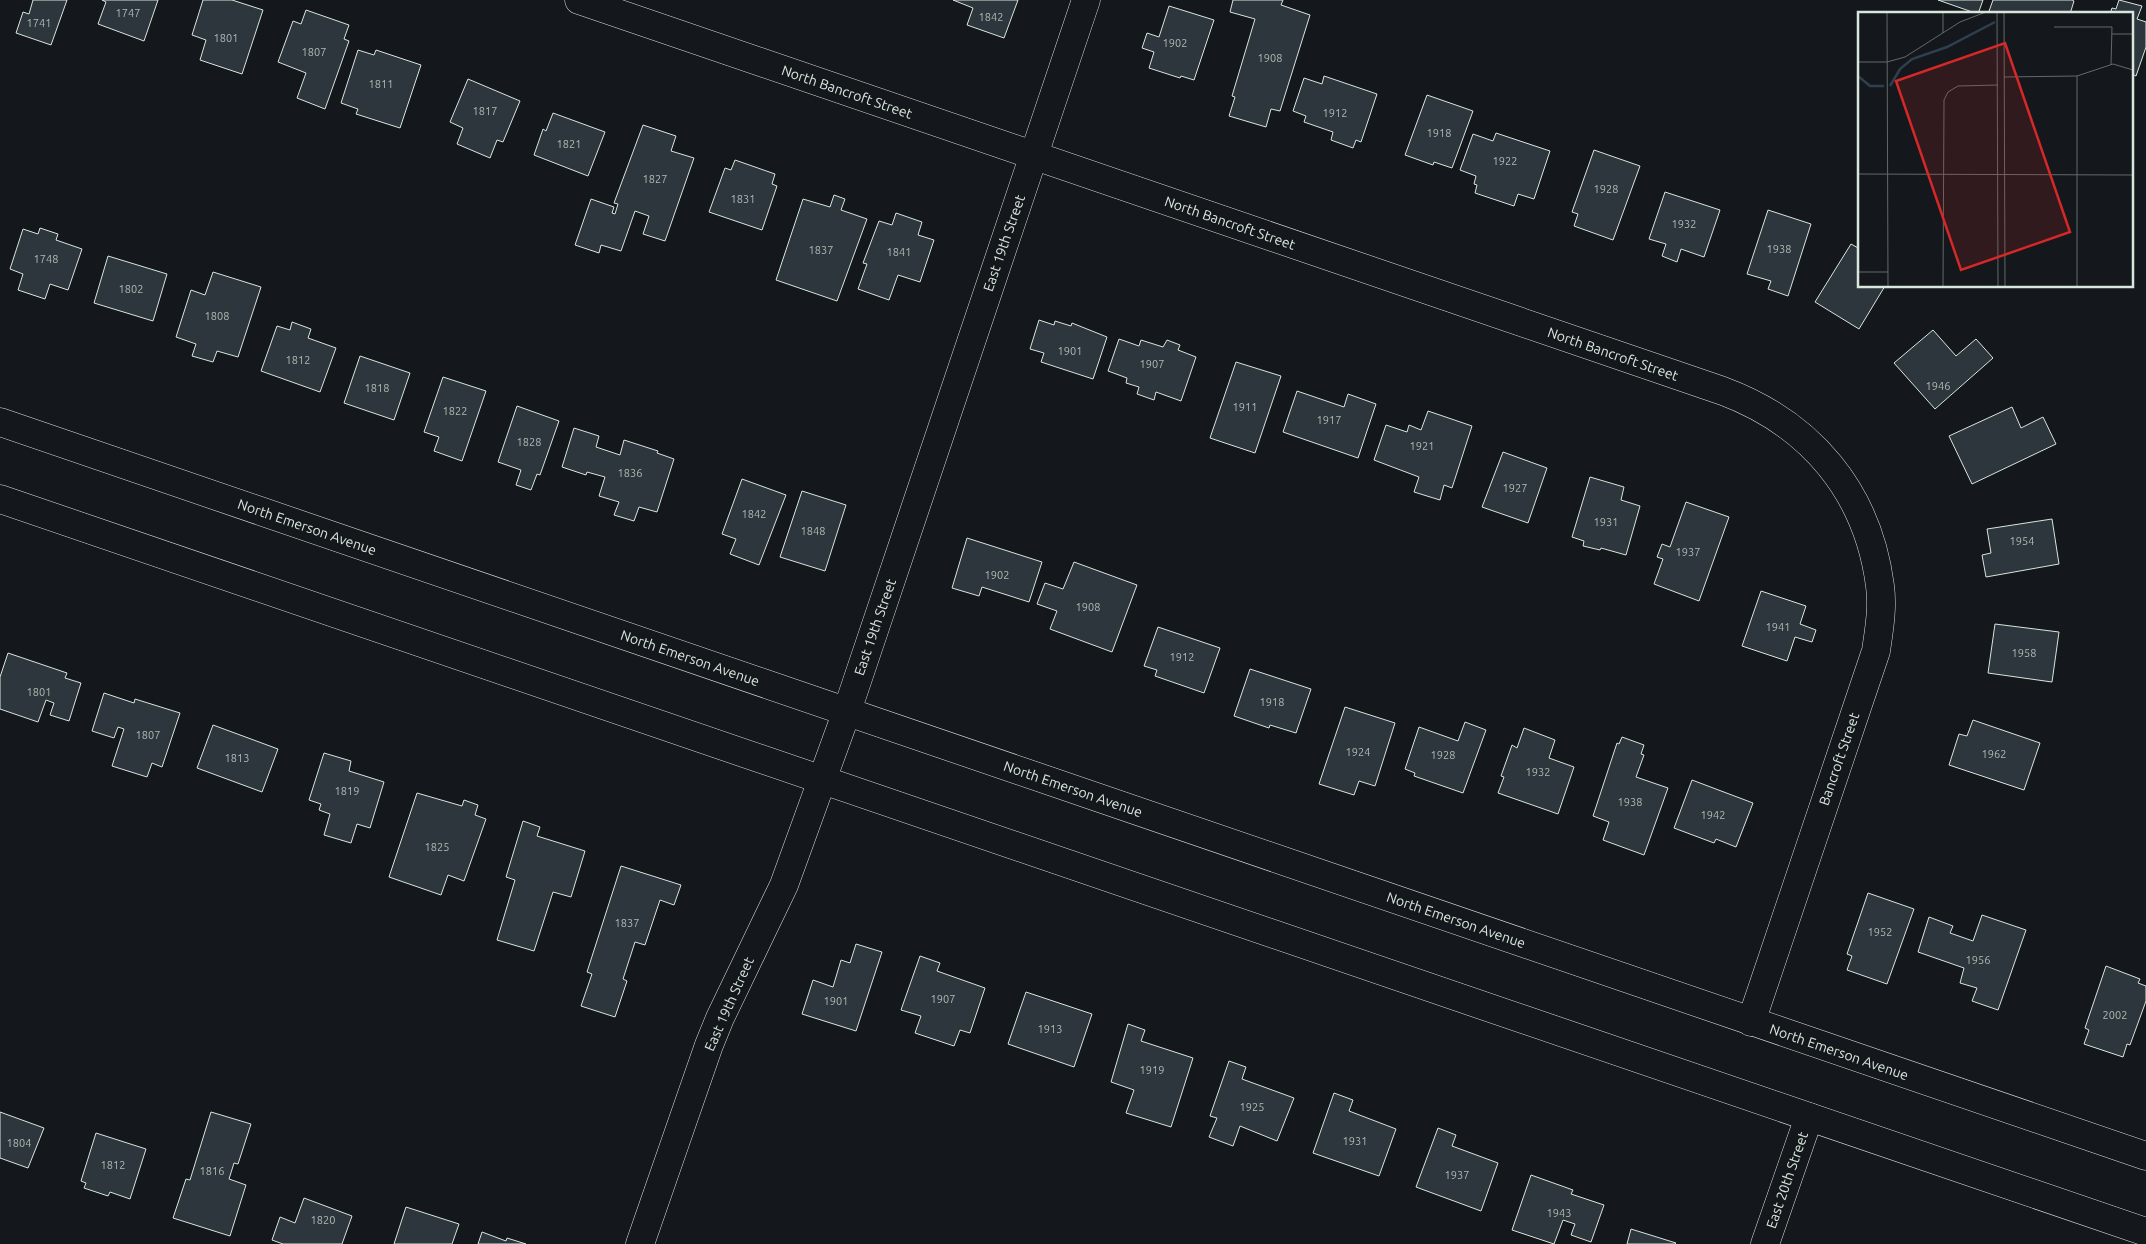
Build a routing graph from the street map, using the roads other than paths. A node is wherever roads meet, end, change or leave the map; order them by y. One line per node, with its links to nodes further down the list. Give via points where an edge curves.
1 (579, 0): 3 (main road, North Bancroft Street)
2 (1086, 0): 3 (main road, East 19th Street)
3 (1033, 156): 5 (main road, North Bancroft Street, via 1739,397 1769,412 1809,441 1831,465); 7 (main road, East 19th Street)
4 (0, 422): 7 (main road, North Emerson Avenue)
5 (1850, 495): 9 (main road, Bancroft Street, via 1875,555 1881,619 1876,651)
6 (0, 499): 8 (main road)
7 (847, 711): 8 (main road, East 19th Street); 9 (main road, North Emerson Avenue)
8 (823, 780): 10 (main road); 13 (main road, East 19th Street, via 784,885 712,1036)
9 (1751, 1022): 11 (main road, North Emerson Avenue)
10 (1809, 1117): 12 (main road); 14 (main road, East 20th Street)
11 (2146, 1156)
12 (2146, 1232)
13 (640, 1244)
14 (1765, 1244)

